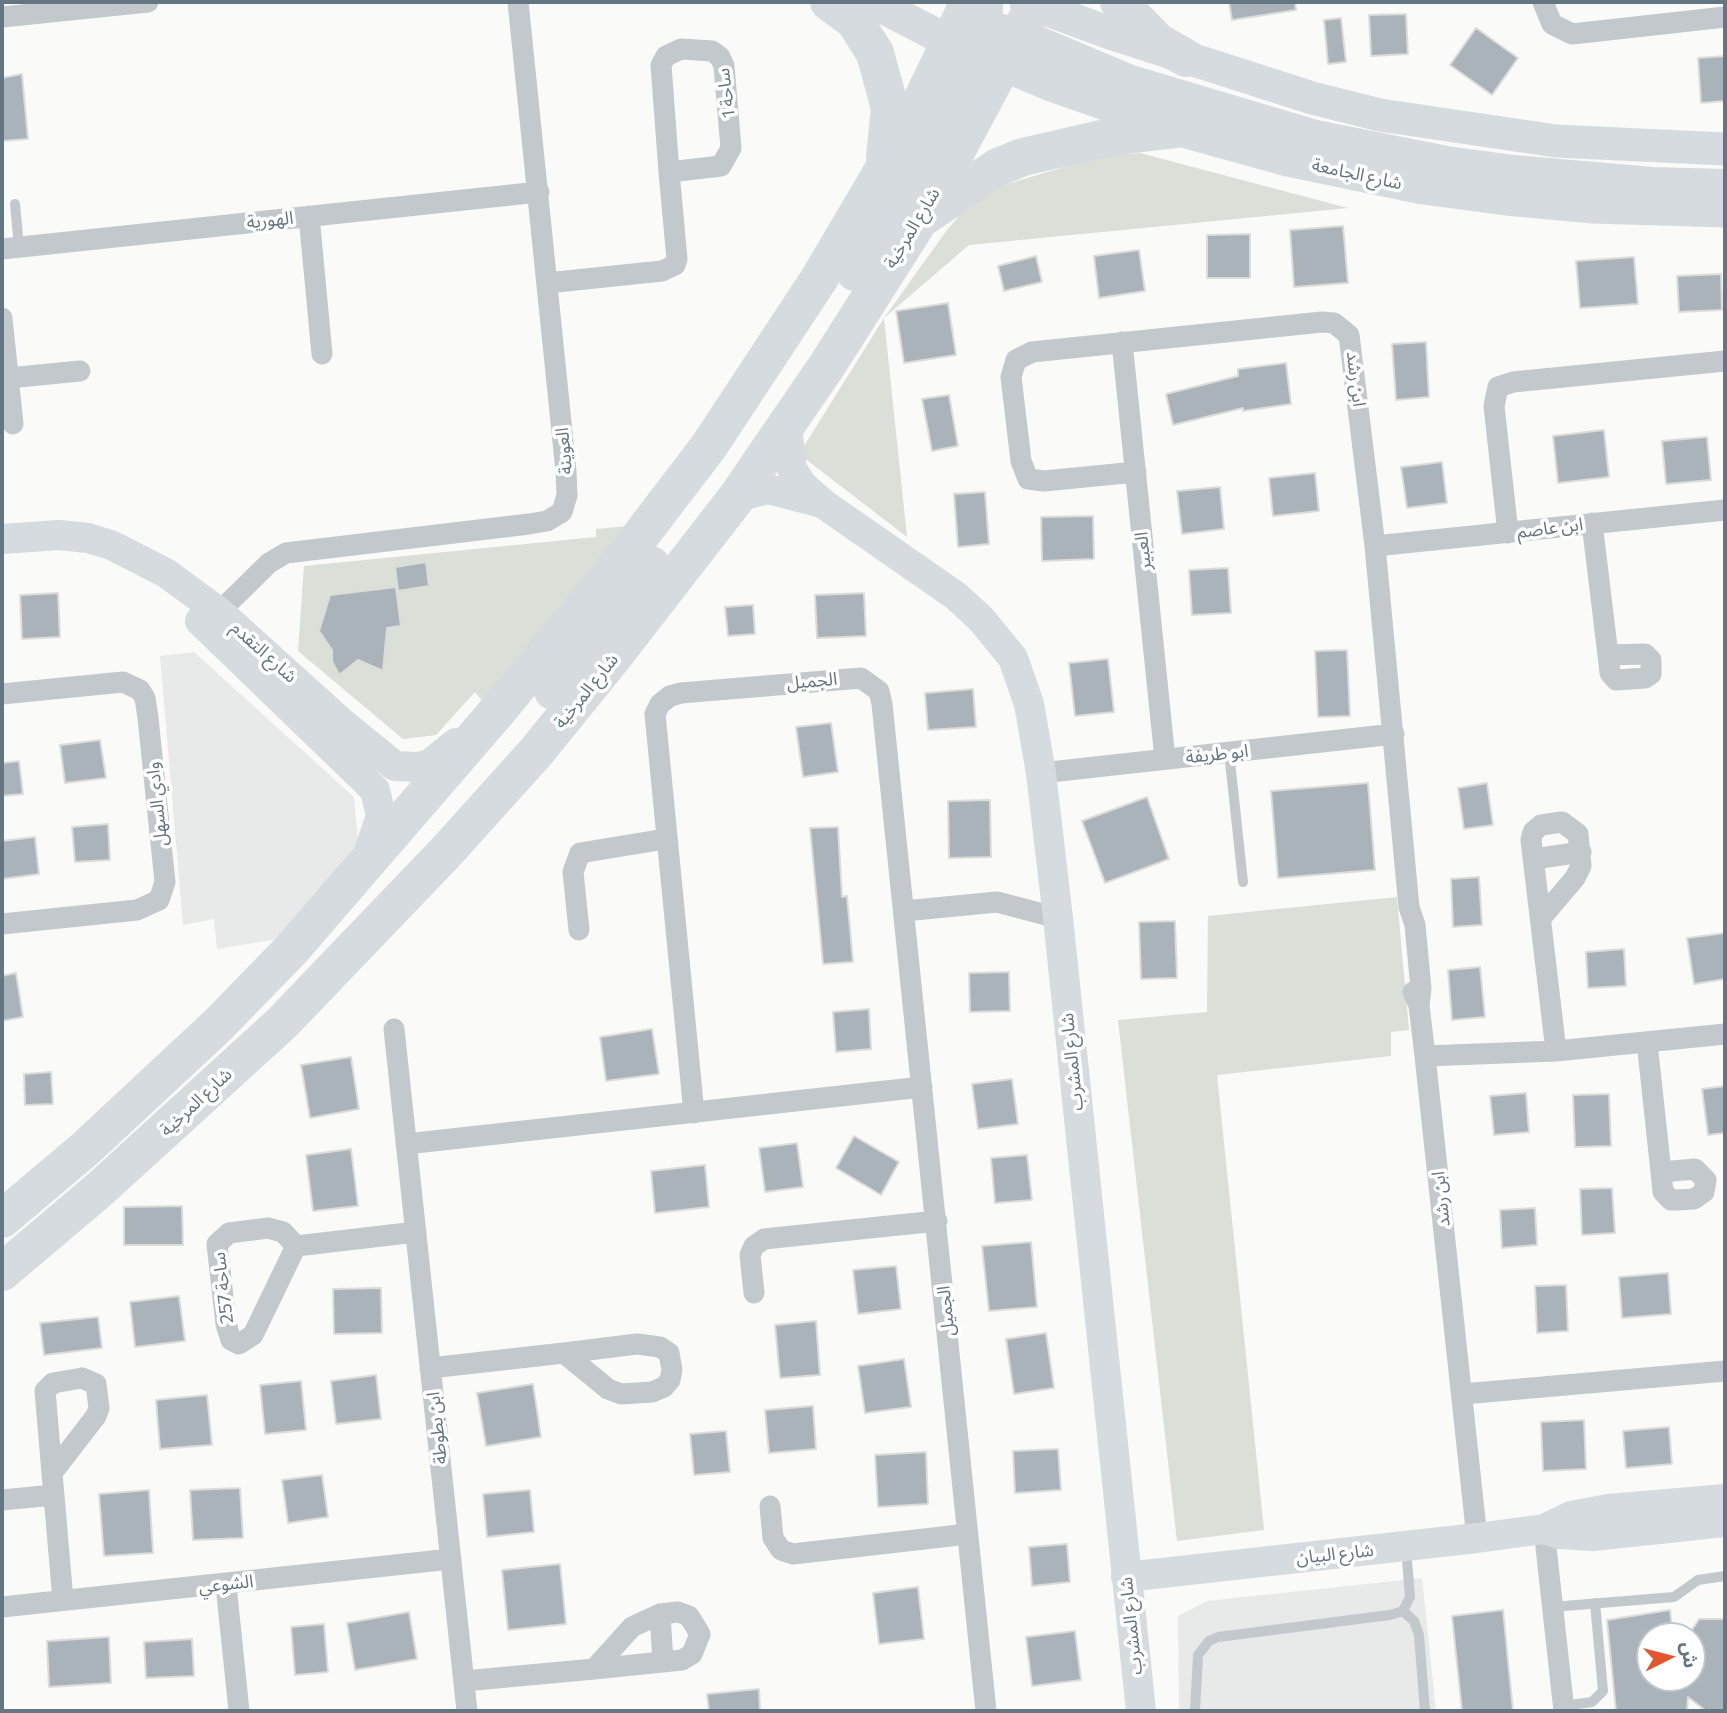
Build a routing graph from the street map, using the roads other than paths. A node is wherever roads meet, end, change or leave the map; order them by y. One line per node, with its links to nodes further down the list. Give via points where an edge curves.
1 (148, 2): 8 (street)
2 (518, 2): 17 (street, العوينة)
3 (829, 2): 14 (highway, via 863,30 885,83 890,121)
4 (873, 2): 10 (main road)
5 (1119, 2): 11 (highway, via 1158,42)
6 (1543, 2): 7 (street, via 1552,24 1572,34)
7 (1678, 12): 9 (street)
8 (2, 17)
9 (1725, 17)
10 (992, 20): 11 (main road); 12 (main road, شارع الجامعة, via 1102,104); 14 (highway); 16 (highway, via 1130,85 1353,147 1528,176); 21 (highway, شارع المرخية); 50 (highway, via 903,194 773,399 717,480 465,806)
11 (1186, 58): 13 (main road, via 1380,115 1556,141)
12 (1176, 129): 19 (main road, شارع الجامعة, via 1288,160 1423,188 1593,207); 21 (highway, via 1110,137 1023,157 998,167)
13 (1725, 149)
14 (884, 169): 44 (highway, via 819,279 709,446)
15 (669, 172): 15 (street, ساحة 1, via 661,65 681,49 712,51 724,66 729,156 721,166); 23 (street, ساحة 1, via 675,265 662,271)
16 (1725, 188)
17 (539, 192): 20 (street, الهورية); 23 (street, العوينة)
18 (15, 204): 22 (lane)
19 (1725, 211)
20 (309, 216): 22 (street, الهورية); 26 (street)
21 (920, 219): 31 (highway, شارع المرخية)
22 (10, 248)
23 (547, 283): 41 (street, العوينة, via 566,471 562,512 529,524 286,553 269,563)
24 (2, 318): 29 (street)
25 (1122, 342): 32 (street, العبير); 32 (street, ابن رشد, via 1023,354 1012,367 1011,377 1021,461 1028,479); 39 (street, ابن رشد, via 1322,322 1342,328 1353,348)
26 (322, 354)
27 (1725, 361): 37 (street, via 1498,387 1494,406)
28 (80, 371): 29 (street)
29 (8, 378): 30 (street)
30 (13, 424)
31 (787, 427): 33 (highway, شارع المرخية); 34 (street, شارع المشرب, via 792,469)
32 (1136, 472): 47 (street, العبير)
33 (737, 497): 34 (street, شارع المشرب, via 768,489); 50 (highway, شارع المرخية, via 537,751)
34 (825, 505): 48 (street, شارع المشرب, via 956,596 998,638 1023,681)
35 (1725, 510): 36 (street, ابن عاصم)
36 (1592, 523): 37 (street, ابن عاصم); 42 (street)
37 (1508, 533): 39 (street, ابن عاصم)
38 (2, 539): 41 (street, شارع التقدم, via 59,535 111,545 166,573)
39 (1375, 546): 45 (street, ابن رشد)
40 (2, 559): 41 (street, شارع التقدم, via 59,554 85,557 130,572)
41 (213, 619): 44 (street, شارع التقدم, via 396,766 430,764); 53 (street, شارع التقدم, via 375,790 381,816)
42 (1608, 655)
43 (2, 694): 58 (street, وادي السهل, via 123,682 140,690 148,718 165,883 159,900 144,908)
44 (500, 708): 53 (highway)
45 (1394, 734): 46 (street, ابو طريفة); 64 (street, ابن رشد, via 1409,907 1405,925)
46 (1229, 752): 47 (street, ابو طريفة); 54 (lane)
47 (1165, 760): 48 (street, ابو طريفة)
48 (1041, 773): 56 (street, شارع المشرب)
49 (665, 839): 55 (street, الجميل, via 654,728 660,704 681,693 861,678 879,691 882,704); 59 (street, via 580,853 573,872); 66 (street, الجميل)
50 (446, 852): 73 (highway, شارع المرخية, via 282,1023)
51 (1581, 852): 52 (street); 52 (street, via 1572,827 1562,821 1551,822 1533,832); 57 (street, via 1580,872)
52 (1534, 859): 57 (street)
53 (361, 871): 69 (highway, via 218,1025)
54 (1243, 882)
55 (904, 911): 56 (street, via 997,902); 65 (street, الجميل)
56 (1058, 918): 91 (street, شارع المشرب)
57 (1541, 918): 63 (street)
58 (2, 924)
59 (579, 930)
60 (394, 1029): 67 (street, ابن بطوطة)
61 (1725, 1034): 62 (street)
62 (1647, 1042): 63 (street); 68 (street)
63 (1556, 1052): 64 (street)
64 (1425, 1056): 78 (street, ابن رشد)
65 (922, 1087): 66 (street); 70 (street, الجميل)
66 (694, 1113): 67 (street)
67 (406, 1144): 71 (street, ابن بطوطة)
68 (1661, 1172)
69 (2, 1219)
70 (937, 1221): 74 (street, via 764,1239 754,1245 750,1255); 86 (street, الجميل)
71 (416, 1232): 72 (street); 76 (street, ابن بطوطة)
72 (296, 1246): 72 (street, ساحة 257, via 253,1335 244,1343 235,1343 226,1324 217,1244 229,1233 268,1228 283,1232)
73 (2, 1272)
74 (754, 1293)
75 (564, 1353): 76 (street)
76 (430, 1368): 89 (street, ابن بطوطة)
77 (1725, 1371): 78 (street)
78 (1463, 1394): 87 (street, ابن رشد)
79 (51, 1473): 80 (street)
80 (54, 1496): 82 (street); 93 (street)
81 (1725, 1499): 85 (street, شارع البيان, via 1599,1511)
82 (2, 1500)
83 (770, 1506): 86 (street, via 773,1538 781,1550 793,1554)
84 (1725, 1522): 85 (street, شارع البيان, via 1593,1536 1559,1534)
85 (1544, 1528): 87 (street, شارع البيان); 96 (street)
86 (968, 1534): 105 (street, الجميل)
87 (1477, 1538): 88 (street, شارع البيان)
88 (1406, 1547): 91 (street, شارع البيان); 97 (lane, via 1410,1597)
89 (451, 1559): 92 (street, الشوعي); 101 (street, ابن بطوطة)
90 (1725, 1576): 94 (lane, via 1698,1580 1674,1597)
91 (1126, 1577): 106 (street, شارع المشرب)
92 (226, 1584): 93 (street, الشوعي); 103 (street)
93 (63, 1600): 95 (street, الشوعي)
94 (1595, 1603): 96 (lane); 102 (lane, via 1603,1691 1592,1702)
95 (2, 1607)
96 (1552, 1607): 102 (street)
97 (1403, 1611): 107 (lane, via 1209,1641 1198,1655); 108 (lane, via 1414,1621 1419,1635)
98 (660, 1614): 99 (street); 99 (street, via 689,1616 700,1634 692,1654); 100 (street, via 632,1627)
99 (663, 1662): 100 (street)
100 (594, 1669): 101 (street)
101 (464, 1681): 104 (street, ابن بطوطة)
102 (1563, 1709)
103 (239, 1711)
104 (467, 1711)
105 (986, 1711)
106 (1141, 1711)
107 (1195, 1711)
108 (1425, 1711)

